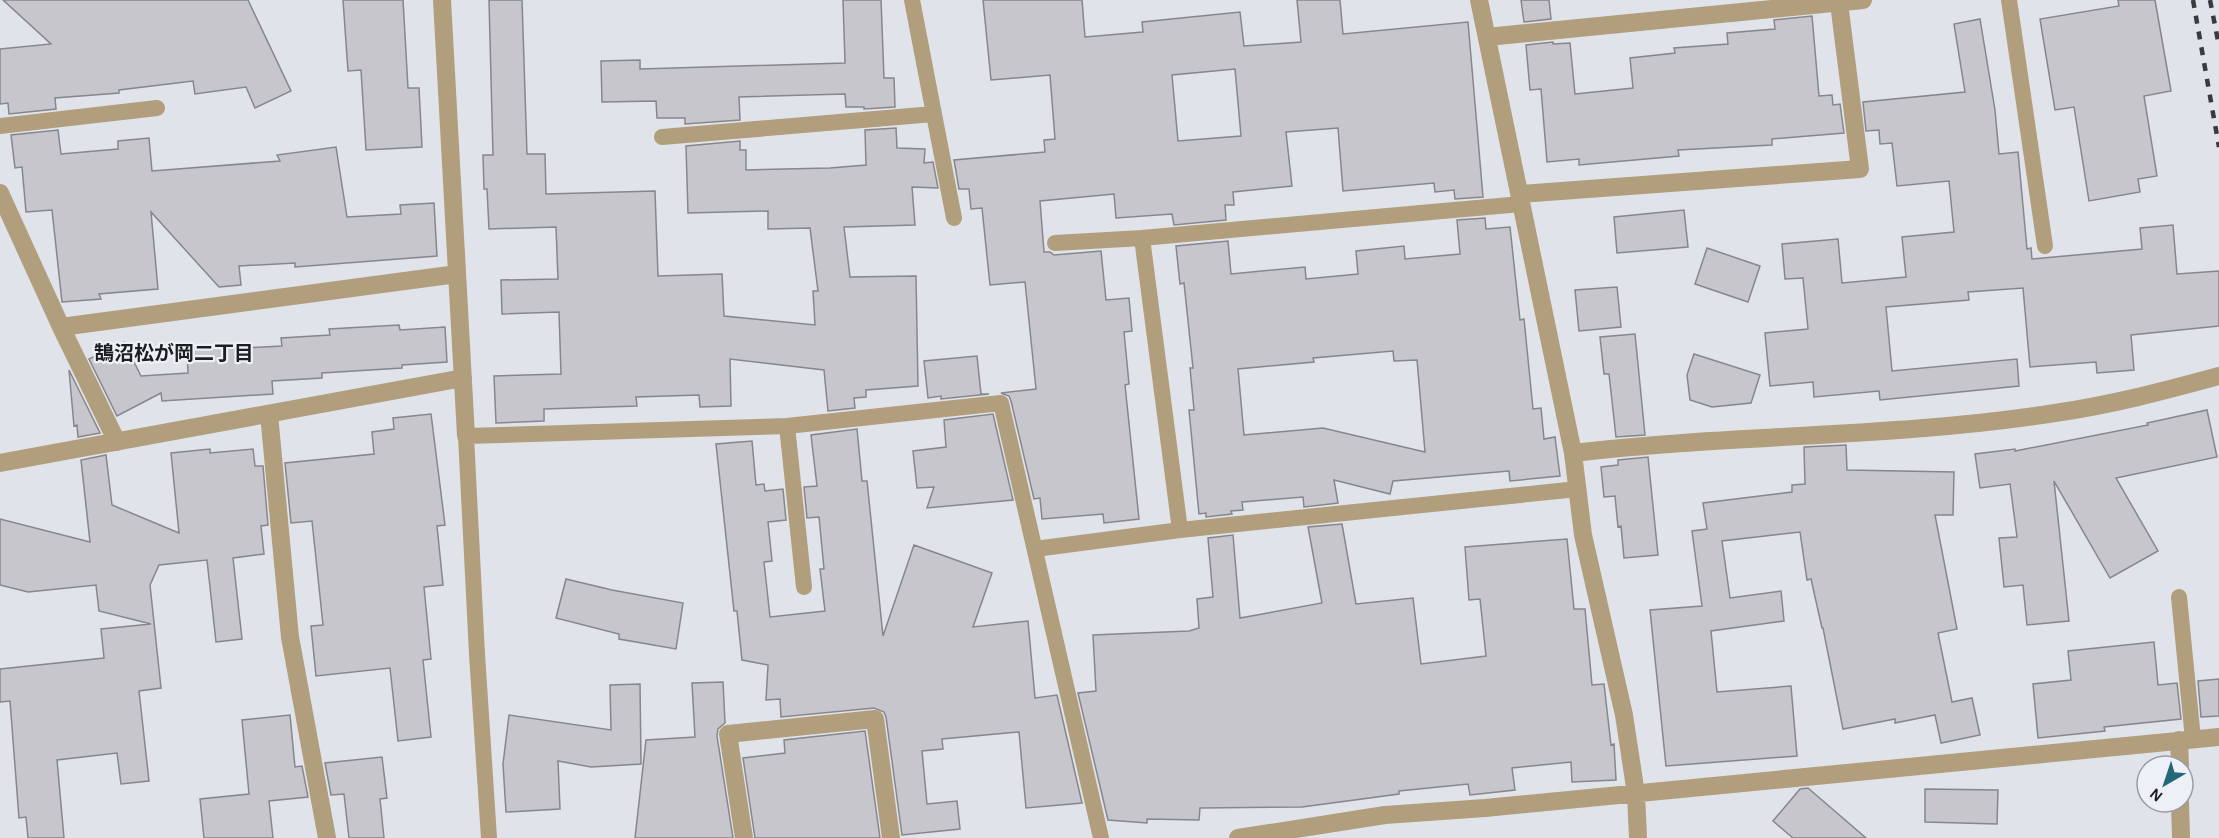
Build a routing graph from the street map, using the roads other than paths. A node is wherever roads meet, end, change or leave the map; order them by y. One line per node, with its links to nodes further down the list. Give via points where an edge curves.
1 (442, 0): 18 (street)
2 (912, 0): 9 (lane)
3 (1479, 0): 7 (street)
4 (1863, 0): 6 (street)
5 (2009, 0): 17 (lane)
6 (1839, 3): 7 (street); 13 (street, via 1860,169)
7 (1487, 37): 13 (street)
8 (157, 108): 10 (lane)
9 (934, 114): 11 (lane); 14 (lane)
10 (0, 126)
11 (662, 138)
12 (0, 193): 19 (street)
13 (1520, 199): 15 (lane); 26 (street)
14 (954, 218)
15 (1142, 238): 16 (lane); 29 (lane)
16 (1055, 243)
17 (2045, 246)
18 (457, 274): 19 (street); 21 (street)
19 (61, 327): 25 (street)
20 (2219, 376): 26 (street, via 2125,401 2042,415 1826,436 1629,446)
21 (463, 378): 22 (street); 24 (street)
22 (269, 414): 25 (street); 38 (street, via 290,637)
23 (787, 426): 24 (lane); 30 (lane, via 1001,403); 31 (lane)
24 (466, 436): 39 (lane)
25 (117, 442): 27 (street)
26 (1573, 453): 28 (street)
27 (0, 463)
28 (1578, 489): 29 (lane); 36 (street, via 1582,535 1624,715)
29 (1180, 530): 30 (lane)
30 (1035, 549): 42 (lane)
31 (804, 587)
32 (2179, 597): 34 (lane)
33 (2219, 737): 34 (street)
34 (2186, 739): 35 (street); 36 (street)
35 (2183, 754)
36 (1636, 794): 43 (street, via 1385,815); 44 (street)
37 (2180, 814): 45 (street)
38 (327, 838)
39 (489, 838)
40 (744, 838): 41 (street, via 728,734 875,719)
41 (891, 838)
42 (1101, 838)
43 (1238, 838)
44 (1638, 838)
45 (2181, 838)

